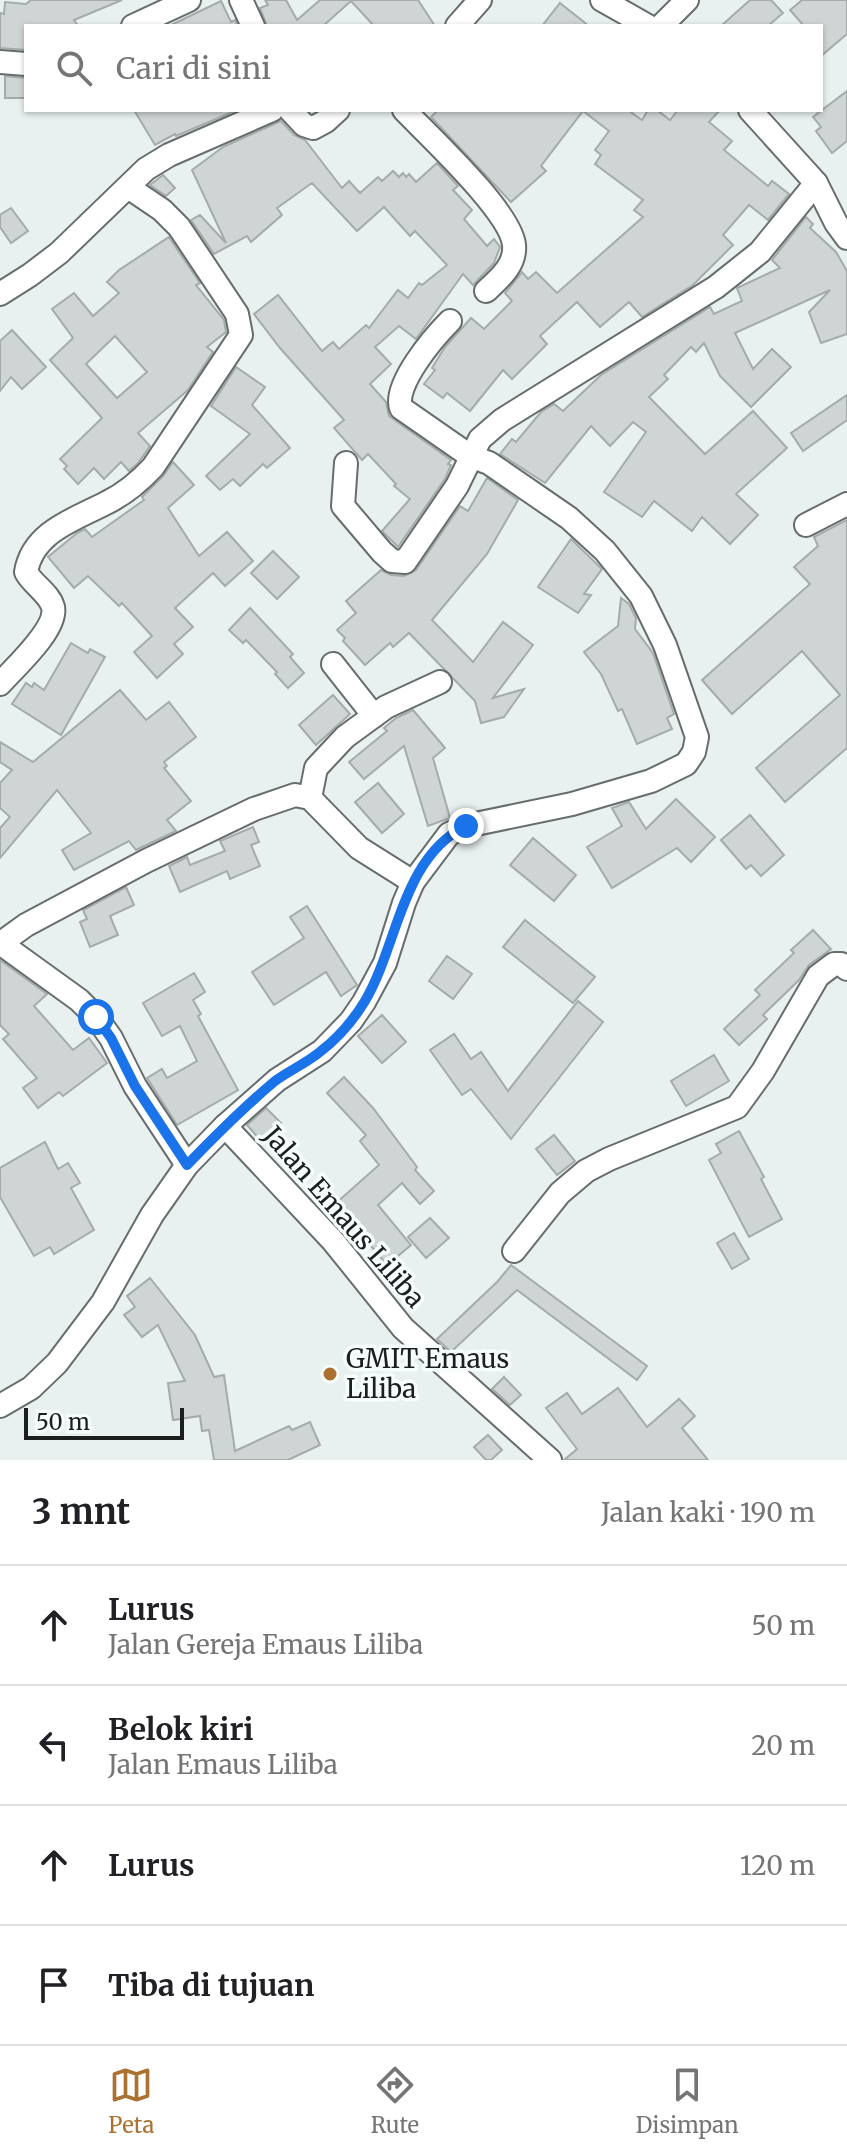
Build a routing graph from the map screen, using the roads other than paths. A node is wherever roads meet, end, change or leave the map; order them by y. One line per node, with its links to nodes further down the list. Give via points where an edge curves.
1 (189, 0): 6 (street)
2 (241, 0): 7 (street)
3 (480, 0): 8 (street)
4 (602, 0): 9 (street)
5 (687, 0): 10 (street)
6 (137, 24)
7 (252, 24)
8 (459, 24)
9 (644, 24)
10 (663, 24)
11 (0, 62): 12 (street)
12 (24, 64)
13 (267, 112): 19 (street, via 169,155)
14 (292, 112): 15 (street, via 313,128)
15 (336, 112)
16 (406, 112): 21 (street, via 461,169 512,236 510,266)
17 (752, 112): 18 (street)
18 (816, 183): 20 (street); 24 (street, via 760,252 716,287 502,420)
19 (128, 187): 22 (street, via 59,253); 30 (street, via 179,227 237,314 241,335 153,467 107,503 67,521 34,549 26,572 53,607 51,624)
20 (843, 226)
21 (486, 291)
22 (0, 294)
23 (450, 321): 24 (street, via 405,381 399,401 406,413)
24 (470, 456): 25 (street, via 457,486 400,563 382,552 343,506); 33 (street, via 489,463 569,518 605,551 647,608 697,737 686,764 651,781 449,834)
25 (346, 463)
26 (847, 504): 27 (street)
27 (806, 525)
28 (333, 664): 31 (street)
29 (440, 682): 31 (street)
30 (0, 684)
31 (374, 716): 32 (street, via 316,768)
32 (310, 798): 33 (street, via 359,848); 34 (street, via 295,795 254,809 146,861)
33 (413, 882): 36 (street, via 385,963 351,1021 322,1051 277,1080)
34 (0, 943): 37 (street, via 96,1017)
35 (847, 969): 38 (street, via 834,964 818,976 737,1107 586,1171 560,1193)
36 (225, 1126): 37 (street, Jalan Emaus Liliba); 40 (street, Jalan Emaus Liliba, via 333,1241 403,1328)
37 (187, 1165): 39 (street, Jalan Emaus Liliba, via 103,1302 57,1363 31,1388)
38 (514, 1251)
39 (0, 1406)
40 (550, 1460)

